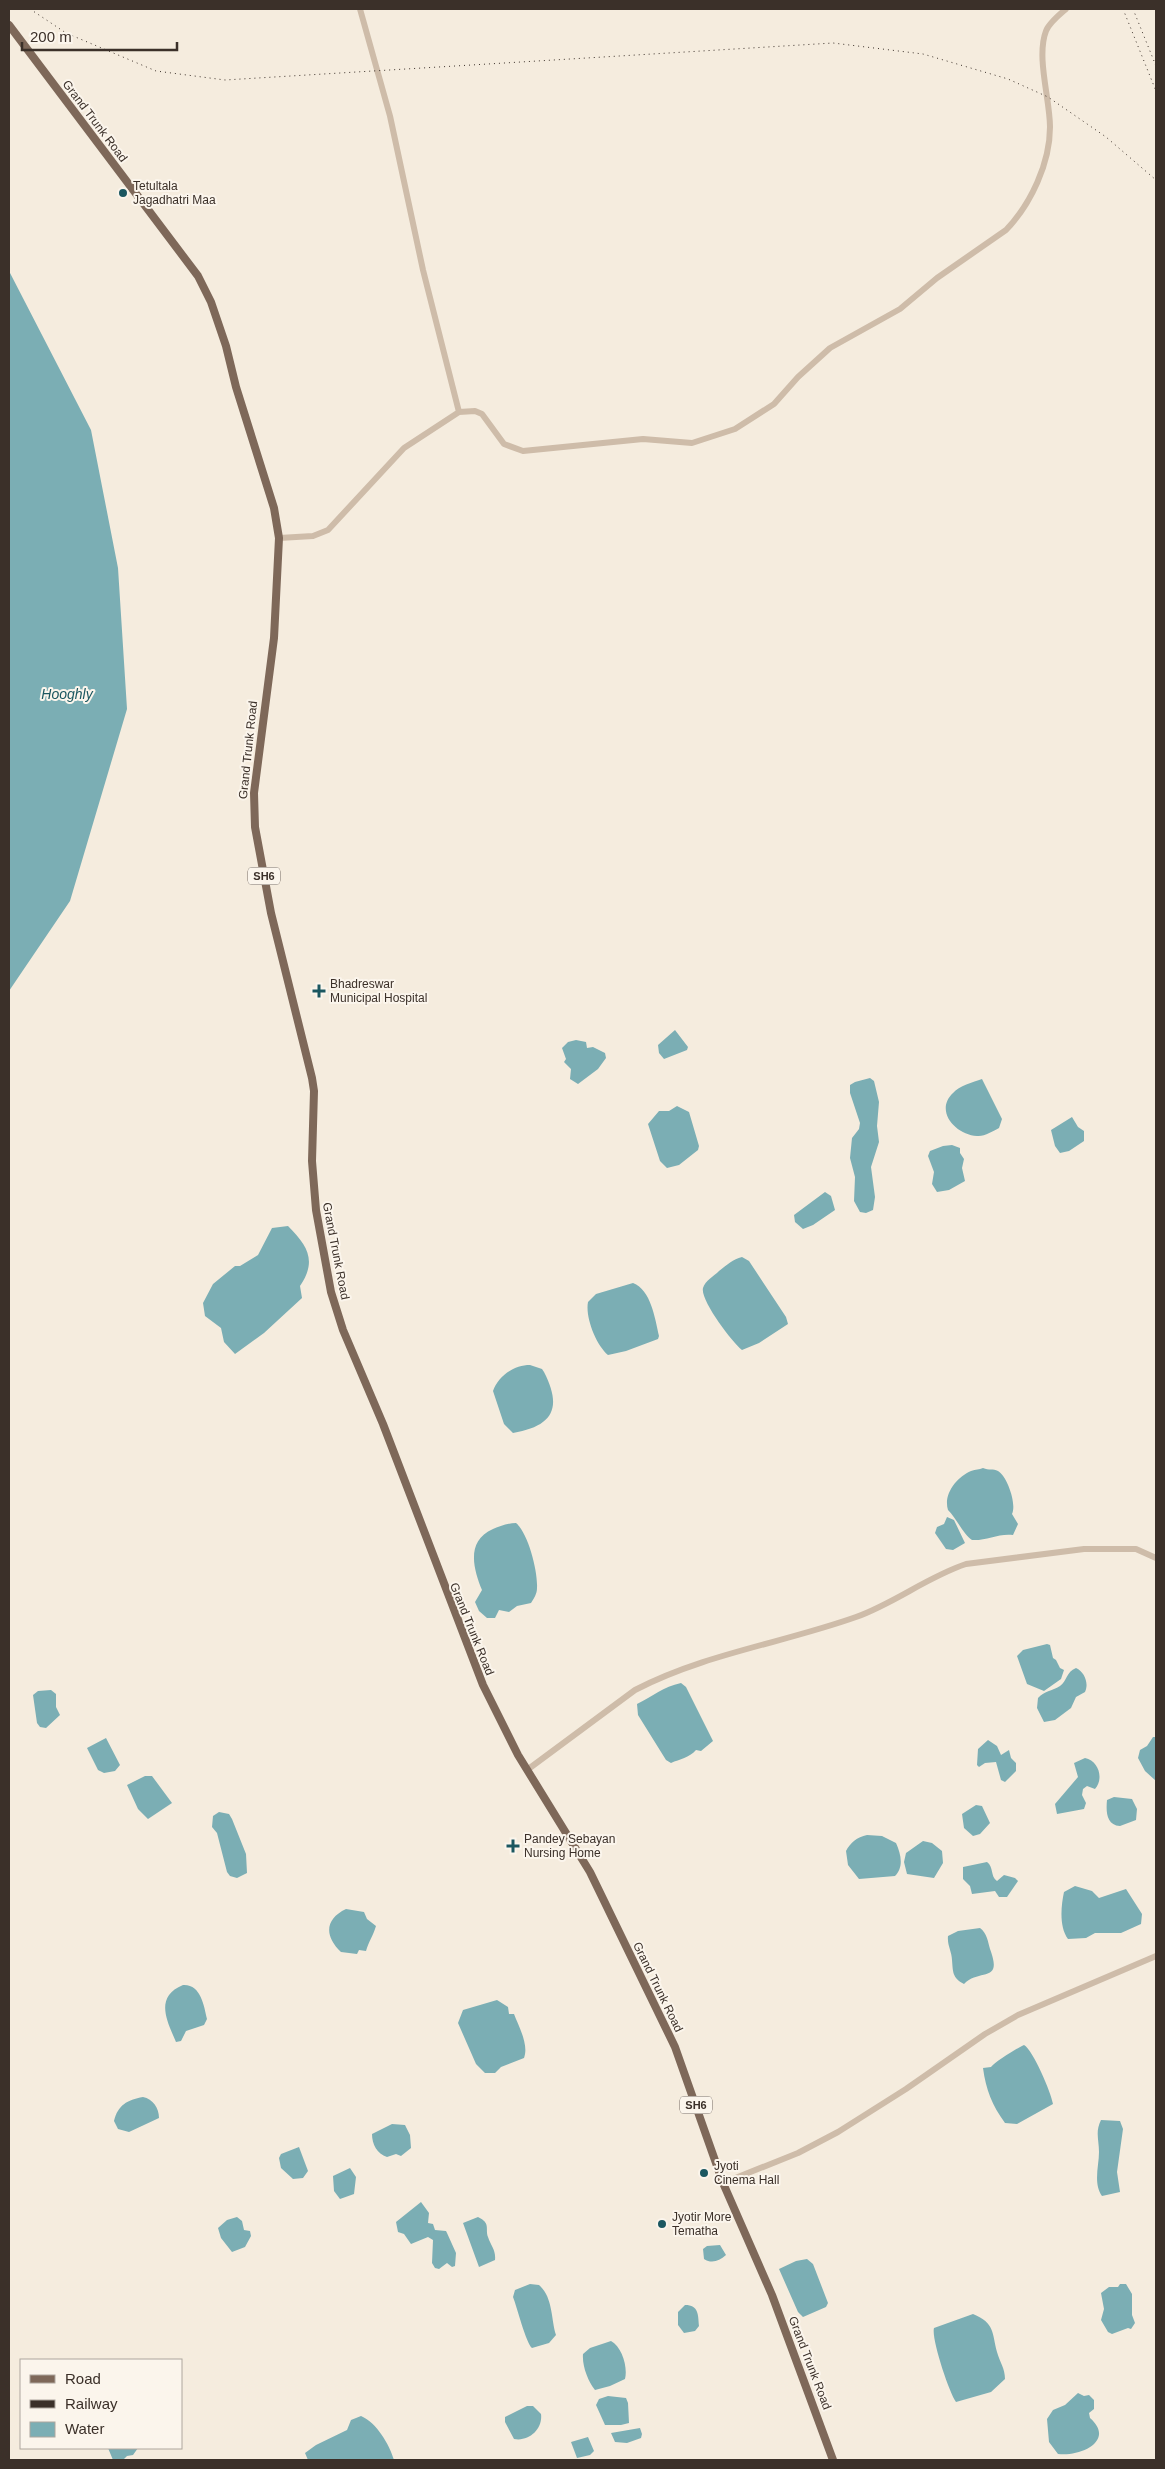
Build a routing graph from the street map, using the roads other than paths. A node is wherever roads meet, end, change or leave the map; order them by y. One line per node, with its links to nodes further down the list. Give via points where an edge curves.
1 (360, 9): 4 (street, via 390,116 423,270)
2 (1066, 9): 4 (street, via 1046,29 1044,37 1050,126 1046,161 1015,220 900,309 830,348 798,377 782,398 755,418 722,435 699,442 643,439 523,451 504,444 482,414)
3 (9, 25): 5 (main road, Grand Trunk Road / SH6, via 198,276 226,346 274,508)
4 (459, 412): 5 (street, via 415,439 328,530 313,536)
5 (279, 538): 7 (main road, Grand Trunk Road / SH6, via 274,638 254,794 255,827 271,913 312,1078 313,1181 326,1269 343,1330 392,1448 472,1660)
6 (1156, 1558): 7 (street, via 1136,1549 1084,1549 966,1564 859,1616 692,1665 653,1680)
7 (525, 1766): 9 (main road, Grand Trunk Road / SH6, via 590,1872 670,2035)
8 (1156, 1956): 9 (street, via 1018,2016 985,2034 838,2132 798,2153)
9 (723, 2183): 10 (main road, Grand Trunk Road / SH6, via 772,2295)
10 (833, 2460)

